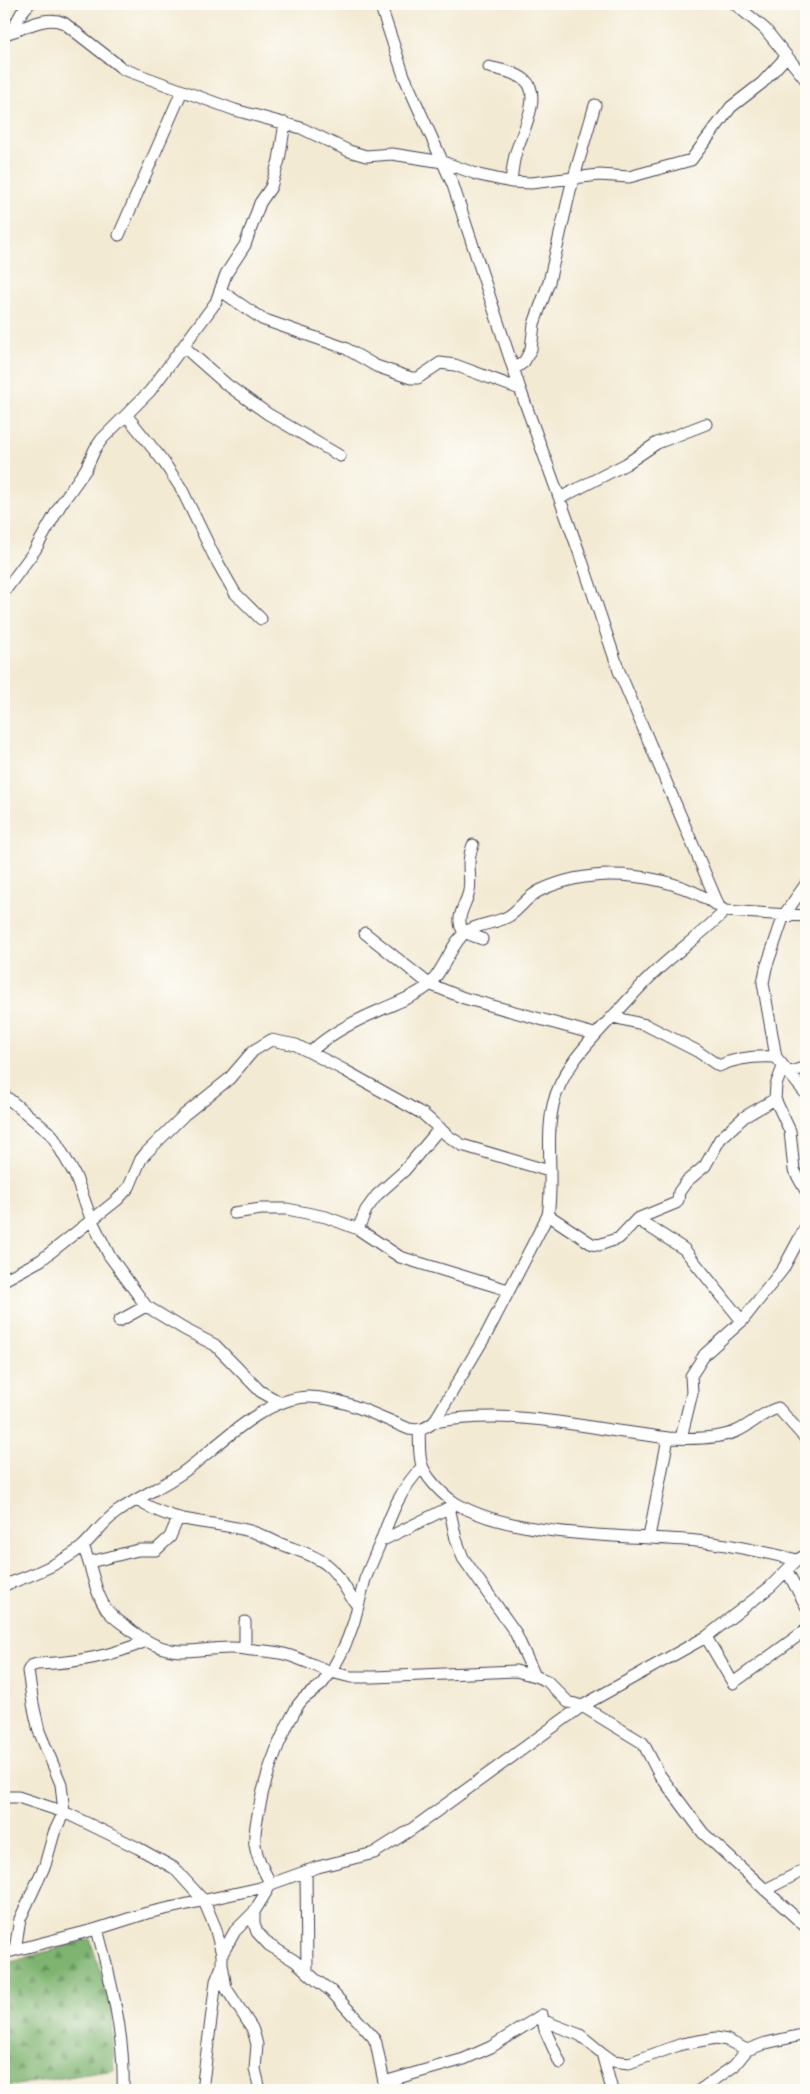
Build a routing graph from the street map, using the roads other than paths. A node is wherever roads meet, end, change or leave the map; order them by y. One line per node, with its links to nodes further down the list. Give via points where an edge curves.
1 (30, 4): 4 (street)
2 (380, 4): 11 (street, via 404,76)
3 (735, 4): 5 (street, via 764,29)
4 (7, 34): 8 (street, via 50,19 56,20 123,69)
5 (787, 56): 7 (street); 12 (street, via 731,107 691,160 635,176)
6 (489, 67): 13 (street, via 526,80 532,91 526,128 515,152)
7 (806, 80)
8 (182, 91): 10 (street); 14 (street)
9 (595, 105): 12 (street)
10 (285, 123): 11 (street, via 366,156 392,154); 15 (street, via 271,187 260,203 249,236 231,265)
11 (443, 162): 13 (street); 17 (street)
12 (574, 177): 13 (street, via 531,183); 17 (street, via 549,282 534,324 531,349 524,362)
13 (511, 182)
14 (120, 235)
15 (221, 291): 16 (street); 18 (street, via 262,319 345,348 376,366 411,378 418,378 440,363 455,365)
16 (184, 347): 19 (street); 21 (street, via 226,384 268,414)
17 (514, 369): 18 (street)
18 (520, 389): 22 (street)
19 (127, 416): 23 (street, via 95,448 86,469 61,504 35,550); 24 (street, via 181,488 235,594)
20 (706, 424): 22 (street, via 657,442 626,464)
21 (340, 456)
22 (560, 498): 27 (street, via 618,671)
23 (4, 592)
24 (261, 619)
25 (473, 845): 30 (street, via 469,858 470,891 461,913 461,926)
26 (806, 884): 28 (street)
27 (722, 908): 28 (street); 30 (street, via 688,889 662,881 637,876 597,875 539,890 510,915); 34 (street)
28 (784, 915): 29 (street); 37 (street, via 763,983)
29 (806, 916)
30 (465, 932): 32 (street); 33 (street)
31 (365, 933): 33 (street)
32 (482, 939)
33 (429, 984): 35 (street, via 464,998); 36 (street, via 337,1032)
34 (613, 1017): 35 (street); 37 (street, via 646,1025 719,1066 749,1058)
35 (594, 1034): 43 (street, via 557,1092 552,1107)
36 (311, 1052): 42 (street, via 423,1114); 48 (street, via 274,1040 253,1051 229,1079 189,1111 146,1153 124,1194)
37 (782, 1065): 38 (street); 39 (street); 41 (street)
38 (806, 1067)
39 (806, 1094)
40 (4, 1095): 48 (street, via 52,1135 75,1175)
41 (774, 1099): 44 (street, via 790,1131 794,1170); 47 (street, via 744,1117 720,1139 705,1166 679,1192 677,1202)
42 (440, 1128): 43 (street, via 468,1148); 50 (street, via 404,1171 377,1195)
43 (548, 1171): 46 (street)
44 (806, 1191)
45 (234, 1213): 50 (street, via 261,1209 299,1210)
46 (548, 1216): 47 (street, via 595,1245 619,1238); 52 (street)
47 (637, 1219): 55 (street, via 684,1249)
48 (92, 1221): 51 (street, via 41,1260); 53 (street, via 109,1255)
49 (806, 1226): 55 (street, via 783,1269)
50 (358, 1229): 52 (street, via 400,1257)
51 (4, 1280)
52 (508, 1290): 57 (street, via 486,1335)
53 (146, 1306): 54 (street); 56 (street, via 215,1344 260,1391)
54 (119, 1321)
55 (742, 1321): 60 (street, via 705,1354 691,1376 692,1393)
56 (281, 1403): 58 (street, via 309,1397 329,1400); 63 (street, via 244,1424 181,1474)
57 (434, 1422): 58 (street); 59 (street, via 476,1416 510,1416)
58 (419, 1431): 62 (street)
59 (668, 1438): 60 (street); 66 (street)
60 (681, 1438): 61 (street, via 736,1432 778,1408)
61 (806, 1439)
62 (422, 1468): 64 (street); 67 (street, via 400,1494)
63 (137, 1500): 65 (street); 68 (street, via 109,1518)
64 (452, 1505): 66 (street, via 497,1520 558,1531); 67 (street); 81 (street, via 456,1539 463,1558 515,1632)
65 (178, 1518): 70 (street, via 170,1537 156,1550 138,1550); 73 (street, via 268,1536 318,1559 339,1577)
66 (649, 1537): 69 (street, via 723,1544)
67 (381, 1542): 73 (street, via 364,1579)
68 (83, 1546): 70 (street); 72 (street, via 55,1564)
69 (802, 1558): 71 (street)
70 (90, 1562): 78 (street, via 107,1610)
71 (787, 1571): 74 (street); 77 (street)
72 (4, 1585)
73 (358, 1606): 80 (street, via 347,1641)
74 (806, 1606)
75 (245, 1622): 79 (street)
76 (806, 1630): 77 (street, via 733,1683)
77 (706, 1637): 82 (street)
78 (146, 1641): 79 (street, via 163,1649 178,1651); 84 (street, via 110,1655 31,1666 28,1671 46,1750 61,1784)
79 (245, 1649): 80 (street, via 283,1654)
80 (330, 1672): 81 (street, via 374,1677 505,1670); 87 (street, via 321,1685 298,1705 266,1774 255,1843)
81 (536, 1676): 82 (street, via 547,1681 568,1702)
82 (582, 1706): 86 (street, via 384,1848 367,1856); 88 (street, via 643,1742 659,1774 688,1815)
83 (4, 1797): 84 (street, via 18,1797)
84 (64, 1812): 89 (street, via 174,1868); 93 (street)
85 (806, 1869): 88 (street)
86 (306, 1871): 87 (street); 95 (street)
87 (271, 1884): 89 (street); 90 (street)
88 (765, 1890): 91 (street)
89 (204, 1901): 92 (street, via 147,1913); 94 (street, via 215,1927)
90 (254, 1912): 94 (street, via 235,1931); 95 (street, via 254,1922 262,1939)
91 (806, 1927)
92 (97, 1929): 93 (street); 102 (street, via 112,1986)
93 (9, 1952)
94 (222, 1959): 103 (street, via 216,1981); 104 (street, via 226,1988 255,2037 255,2069)
95 (307, 1971): 101 (street, via 331,1991 373,2037)
96 (544, 2021): 99 (street, via 580,2035); 100 (street); 101 (street, via 542,2015 491,2048)
97 (806, 2034): 98 (street)
98 (747, 2050): 99 (street, via 716,2038 682,2044 630,2063 613,2060); 106 (street, via 734,2066)
99 (602, 2053): 105 (street)
100 (560, 2063)
101 (385, 2086)
102 (123, 2090)
103 (202, 2090)
104 (260, 2090)
105 (612, 2090)
106 (700, 2090)

